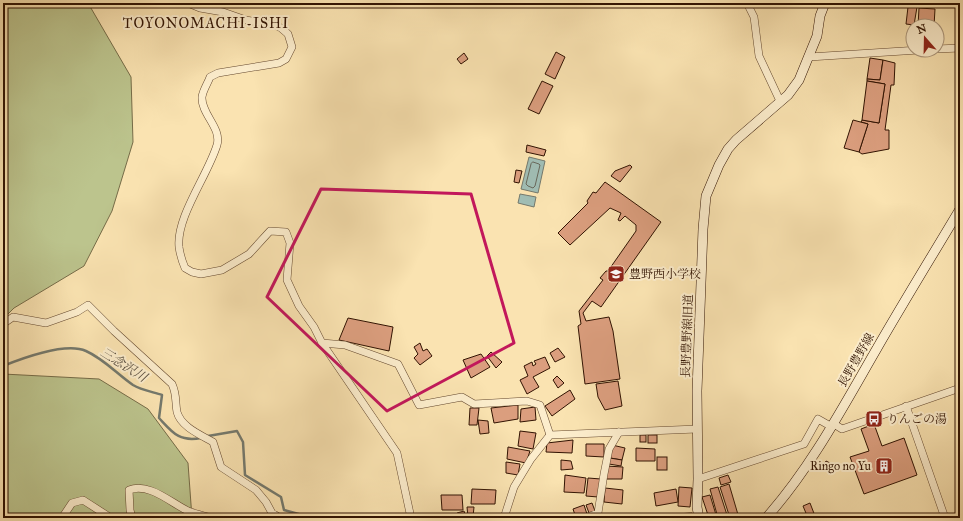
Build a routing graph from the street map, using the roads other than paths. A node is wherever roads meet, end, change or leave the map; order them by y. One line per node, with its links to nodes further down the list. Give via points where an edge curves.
1 (188, 3): 11 (street, via 246,20 275,25 288,34 292,47 286,59 279,62 218,73 210,77 202,96 218,139 181,226 179,246 185,268 201,274 222,270 249,254 270,231 286,232 290,243 287,280 299,306)
2 (747, 3): 8 (street, via 754,17 759,56)
3 (825, 3): 7 (street, 長野豊野線旧道)
4 (960, 48): 5 (street)
5 (945, 49)
6 (905, 51): 7 (street)
7 (809, 57): 8 (street, 長野豊野線旧道, via 799,80)
8 (780, 101): 15 (street, 長野豊野線旧道, via 728,149 706,196)
9 (960, 209): 14 (street, 長野豊野線)
10 (3, 324): 19 (street, via 13,317 46,323 77,312 88,305 172,384 181,420 213,442 221,468 256,490)
11 (322, 343): 17 (street, via 345,345 398,364 419,405 462,397 474,404 527,401 540,405); 27 (street, via 397,453)
12 (960, 388): 13 (street)
13 (906, 406): 14 (street, via 842,429); 32 (street)
14 (833, 425): 18 (street, via 818,419 804,444); 31 (street, 長野豊野線, via 780,502)
15 (697, 429): 16 (street); 18 (street, 長野豊野線旧道)
16 (619, 432): 17 (street); 29 (street, via 609,449 598,513)
17 (550, 435): 28 (street, via 514,487)
18 (698, 479): 30 (street, 長野豊野線旧道)
19 (272, 513): 25 (street); 26 (street)
20 (960, 516): 33 (street)
21 (62, 518): 22 (street, via 72,503 83,500)
22 (111, 518)
23 (132, 518): 24 (street, via 129,490 140,488 158,494 190,512)
24 (212, 518)
25 (266, 518)
26 (280, 518)
27 (411, 518)
28 (504, 518)
29 (585, 518)
30 (699, 518)
31 (766, 518)
32 (945, 518)
33 (956, 518)

